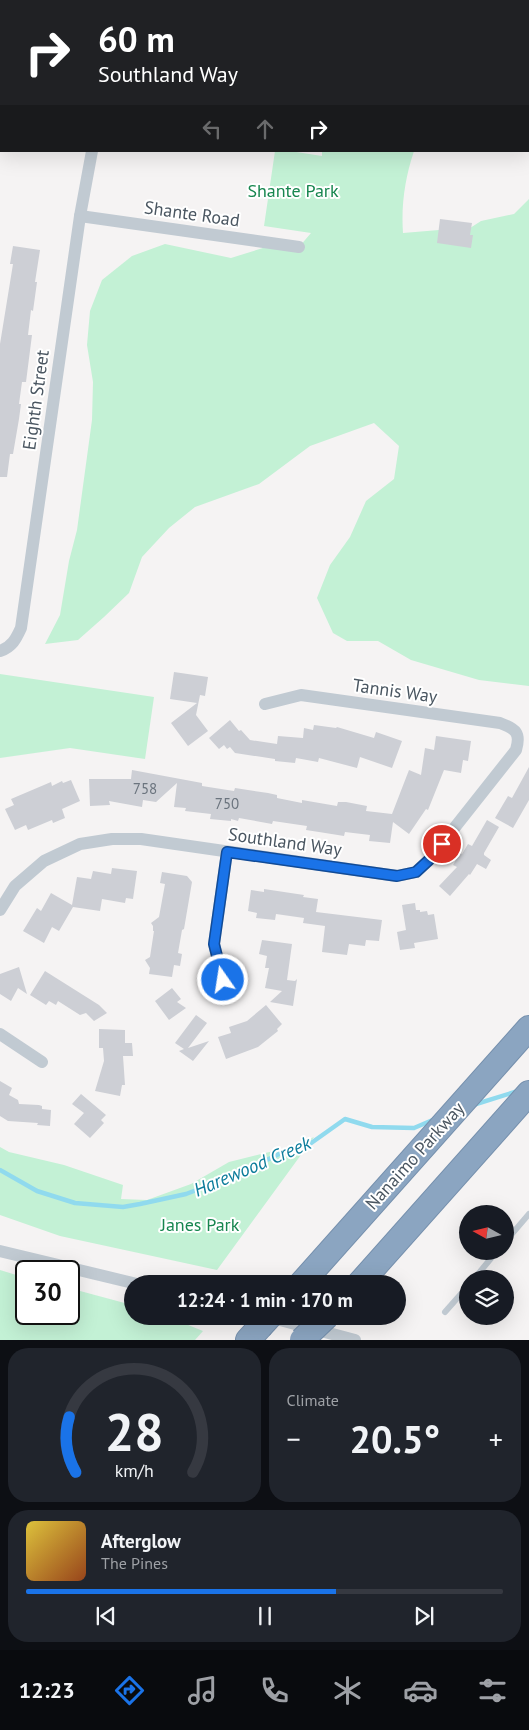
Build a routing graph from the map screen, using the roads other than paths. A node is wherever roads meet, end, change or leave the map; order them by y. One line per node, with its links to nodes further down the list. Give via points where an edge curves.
1 (92, 152): 2 (street, Eighth Street)
2 (80, 216): 3 (street, Shante Road); 4 (street, Eighth Street, via 21,628 16,640)
3 (299, 247)
4 (3, 650)
5 (266, 704): 6 (street, Tannis Way, via 301,695 500,723)
6 (517, 733): 7 (street, Southland Way, via 516,750 416,872 397,876)
7 (227, 852): 8 (street, Southland Way, via 140,839 80,844 44,861 15,886); 9 (street, via 214,944)
8 (0, 910)
9 (223, 980)
10 (529, 1028): 19 (highway, Nanaimo Parkway)
11 (0, 1034): 12 (street)
12 (42, 1062)
13 (529, 1092): 20 (highway)
14 (529, 1214): 15 (lane)
15 (514, 1232)
16 (0, 1251): 21 (street)
17 (490, 1260): 18 (lane)
18 (481, 1270)
19 (310, 1275)
20 (366, 1275)
21 (124, 1281)
22 (459, 1296): 23 (lane)
23 (445, 1312)
24 (261, 1325): 27 (street)
25 (317, 1325): 26 (highway, bridge)
26 (302, 1340)
27 (355, 1340)

